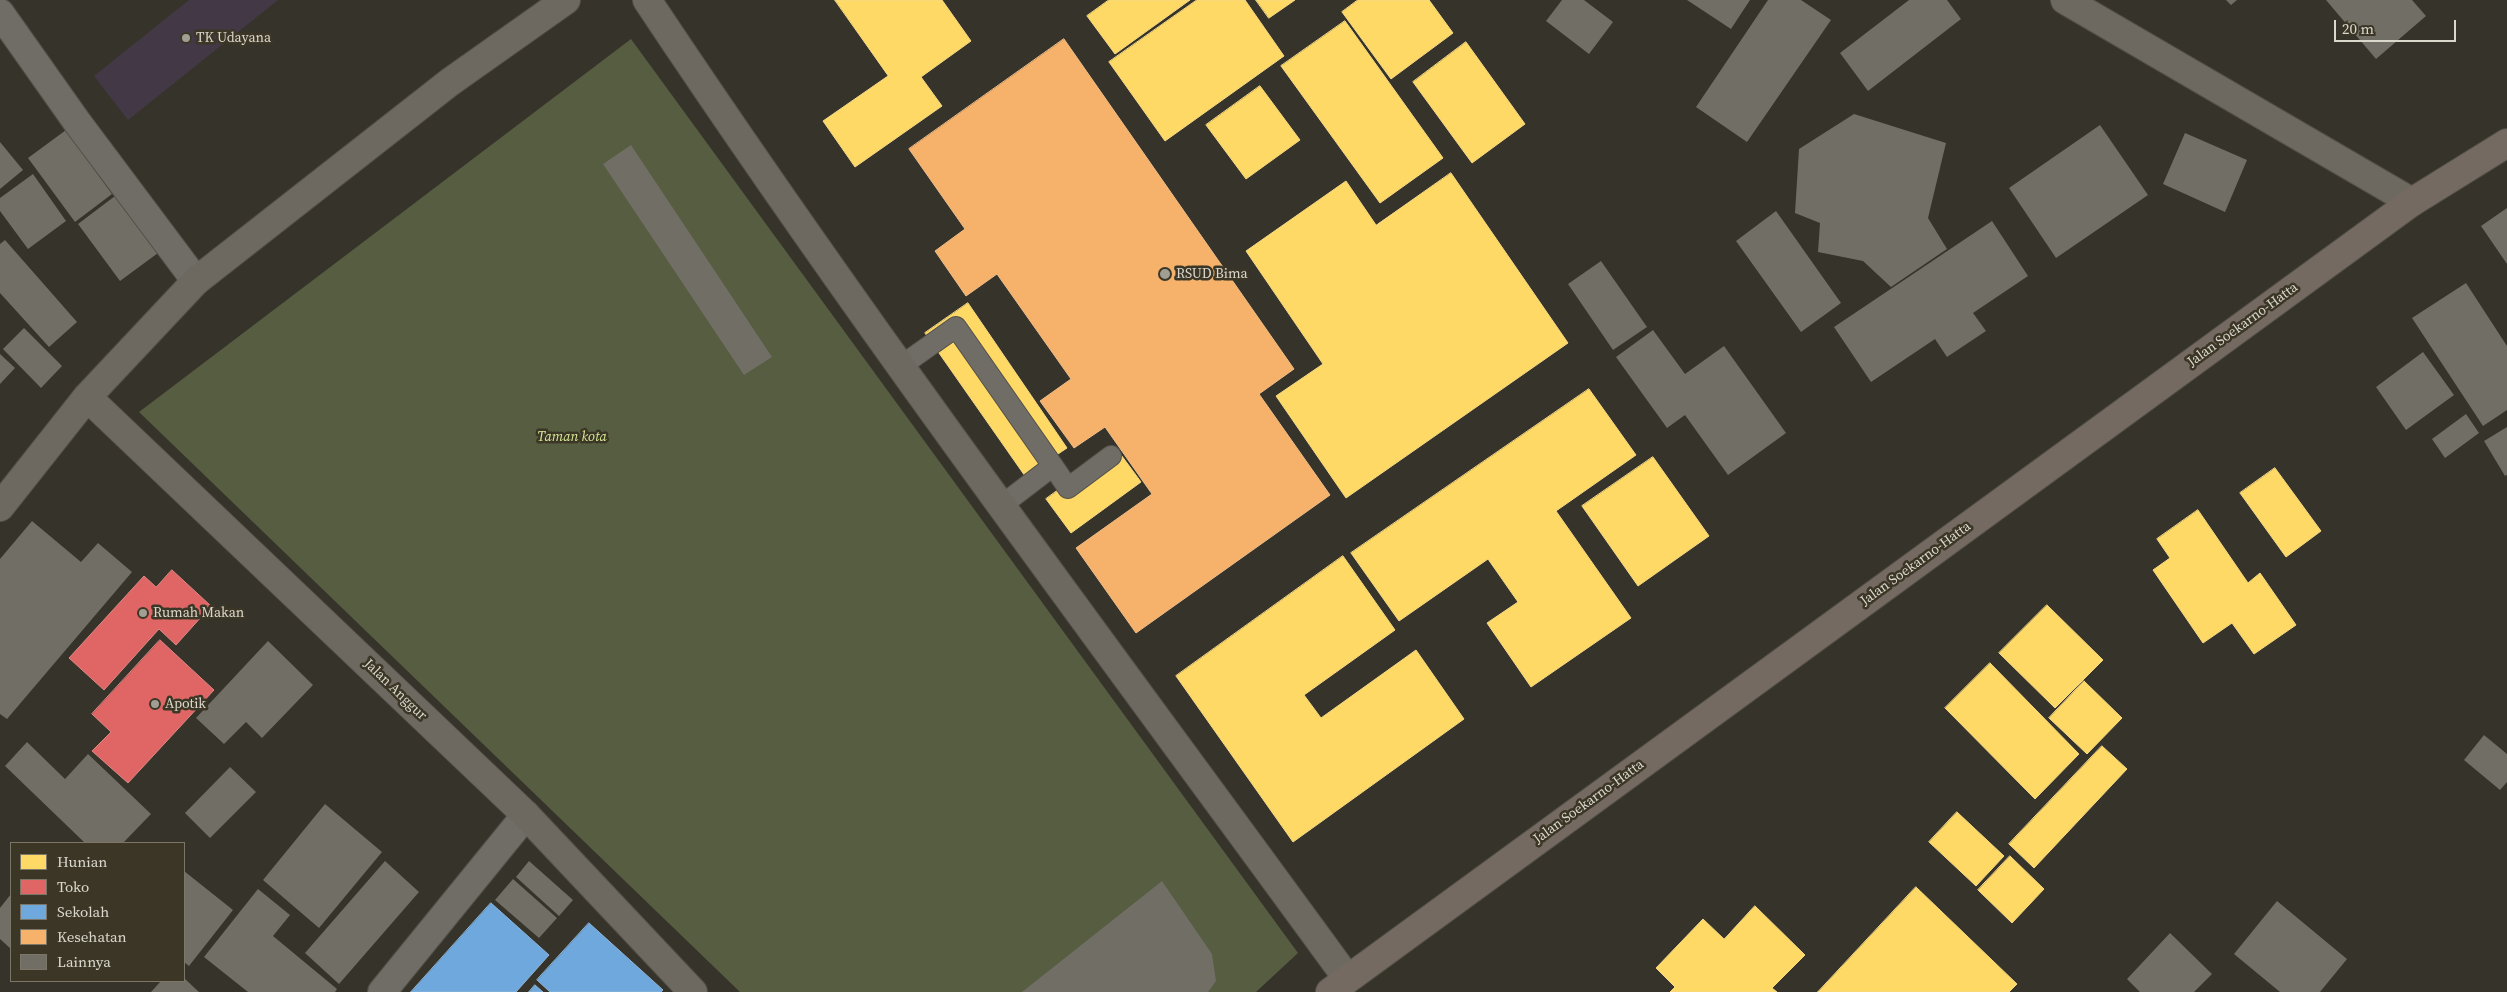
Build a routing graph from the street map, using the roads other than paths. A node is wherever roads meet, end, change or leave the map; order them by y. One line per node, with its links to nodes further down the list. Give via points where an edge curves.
1 (566, 0): 7 (street, via 450,82)
2 (647, 0): 8 (street, via 738,136)
3 (2070, 1): 6 (street)
4 (0, 12): 7 (street)
5 (2507, 143): 6 (highway, Jalan Soekarno-Hatta)
6 (2412, 202): 15 (highway, Jalan Soekarno-Hatta)
7 (196, 282): 9 (street)
8 (901, 366): 11 (lane, via 956,328); 12 (street)
9 (87, 397): 13 (street); 14 (street, Jalan Anggur)
10 (1111, 456): 11 (lane, via 1068,488)
11 (1054, 466): 12 (lane)
12 (1002, 505): 15 (street)
13 (0, 507)
14 (526, 815): 16 (street); 17 (street, Jalan Anggur)
15 (1338, 985)
16 (382, 992)
17 (693, 992)

